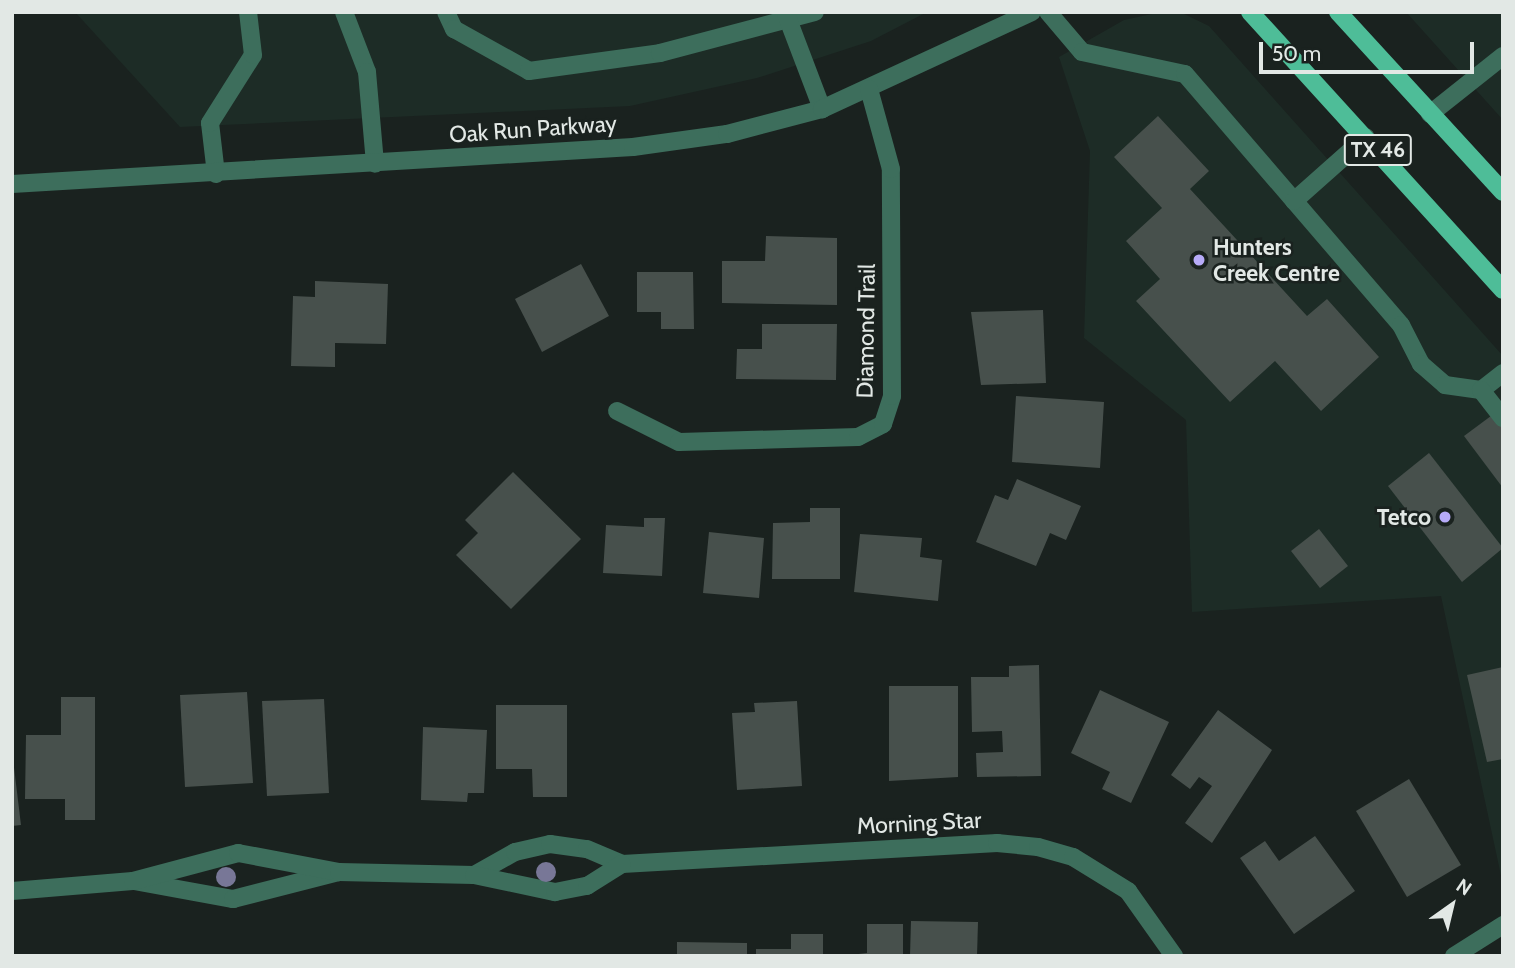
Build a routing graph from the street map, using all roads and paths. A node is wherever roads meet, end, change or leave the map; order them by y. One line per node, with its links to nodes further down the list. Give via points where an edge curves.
1 (248, 12): 16 (street, via 253,55 211,123)
2 (344, 12): 15 (street, via 367,72)
3 (446, 12): 9 (street, via 454,29 529,71 660,53)
4 (815, 12): 9 (street)
5 (1032, 12): 11 (street, Oak Run Parkway)
6 (1048, 12): 19 (street, via 1082,52 1185,74)
7 (1250, 12): 14 (main road, TX 46)
8 (1338, 12): 13 (main road, TX 46)
9 (787, 18): 12 (street)
10 (1503, 56): 13 (street)
11 (869, 89): 12 (street, Oak Run Parkway); 23 (street, Diamond Trail, via 891,169 892,396 883,424 858,437 679,442)
12 (822, 109): 15 (street, Oak Run Parkway, via 657,144)
13 (1430, 114): 18 (main road, TX 46)
14 (1366, 137): 19 (street); 20 (main road, TX 46)
15 (375, 164): 16 (street, Oak Run Parkway)
16 (216, 174): 17 (street, Oak Run Parkway)
17 (12, 184)
18 (1503, 192)
19 (1294, 201): 22 (street, via 1401,325 1421,365 1445,385)
20 (1503, 290)
21 (1503, 373): 22 (street)
22 (1481, 390): 24 (street)
23 (618, 411)
24 (1503, 418)
25 (622, 864): 27 (street, Morning Star, via 587,886 555,892); 27 (street, Morning Star, via 587,849 551,844 516,852); 31 (street, Morning Star, via 997,843 1038,847 1093,866 1128,891)
26 (339, 872): 27 (street, Morning Star); 28 (street, Morning Star, via 233,899); 28 (street, Morning Star, via 238,853)
27 (474, 875)
28 (133, 881): 29 (street, Morning Star)
29 (12, 891)
30 (1503, 925): 32 (street)
31 (1174, 956)
32 (1454, 956)

